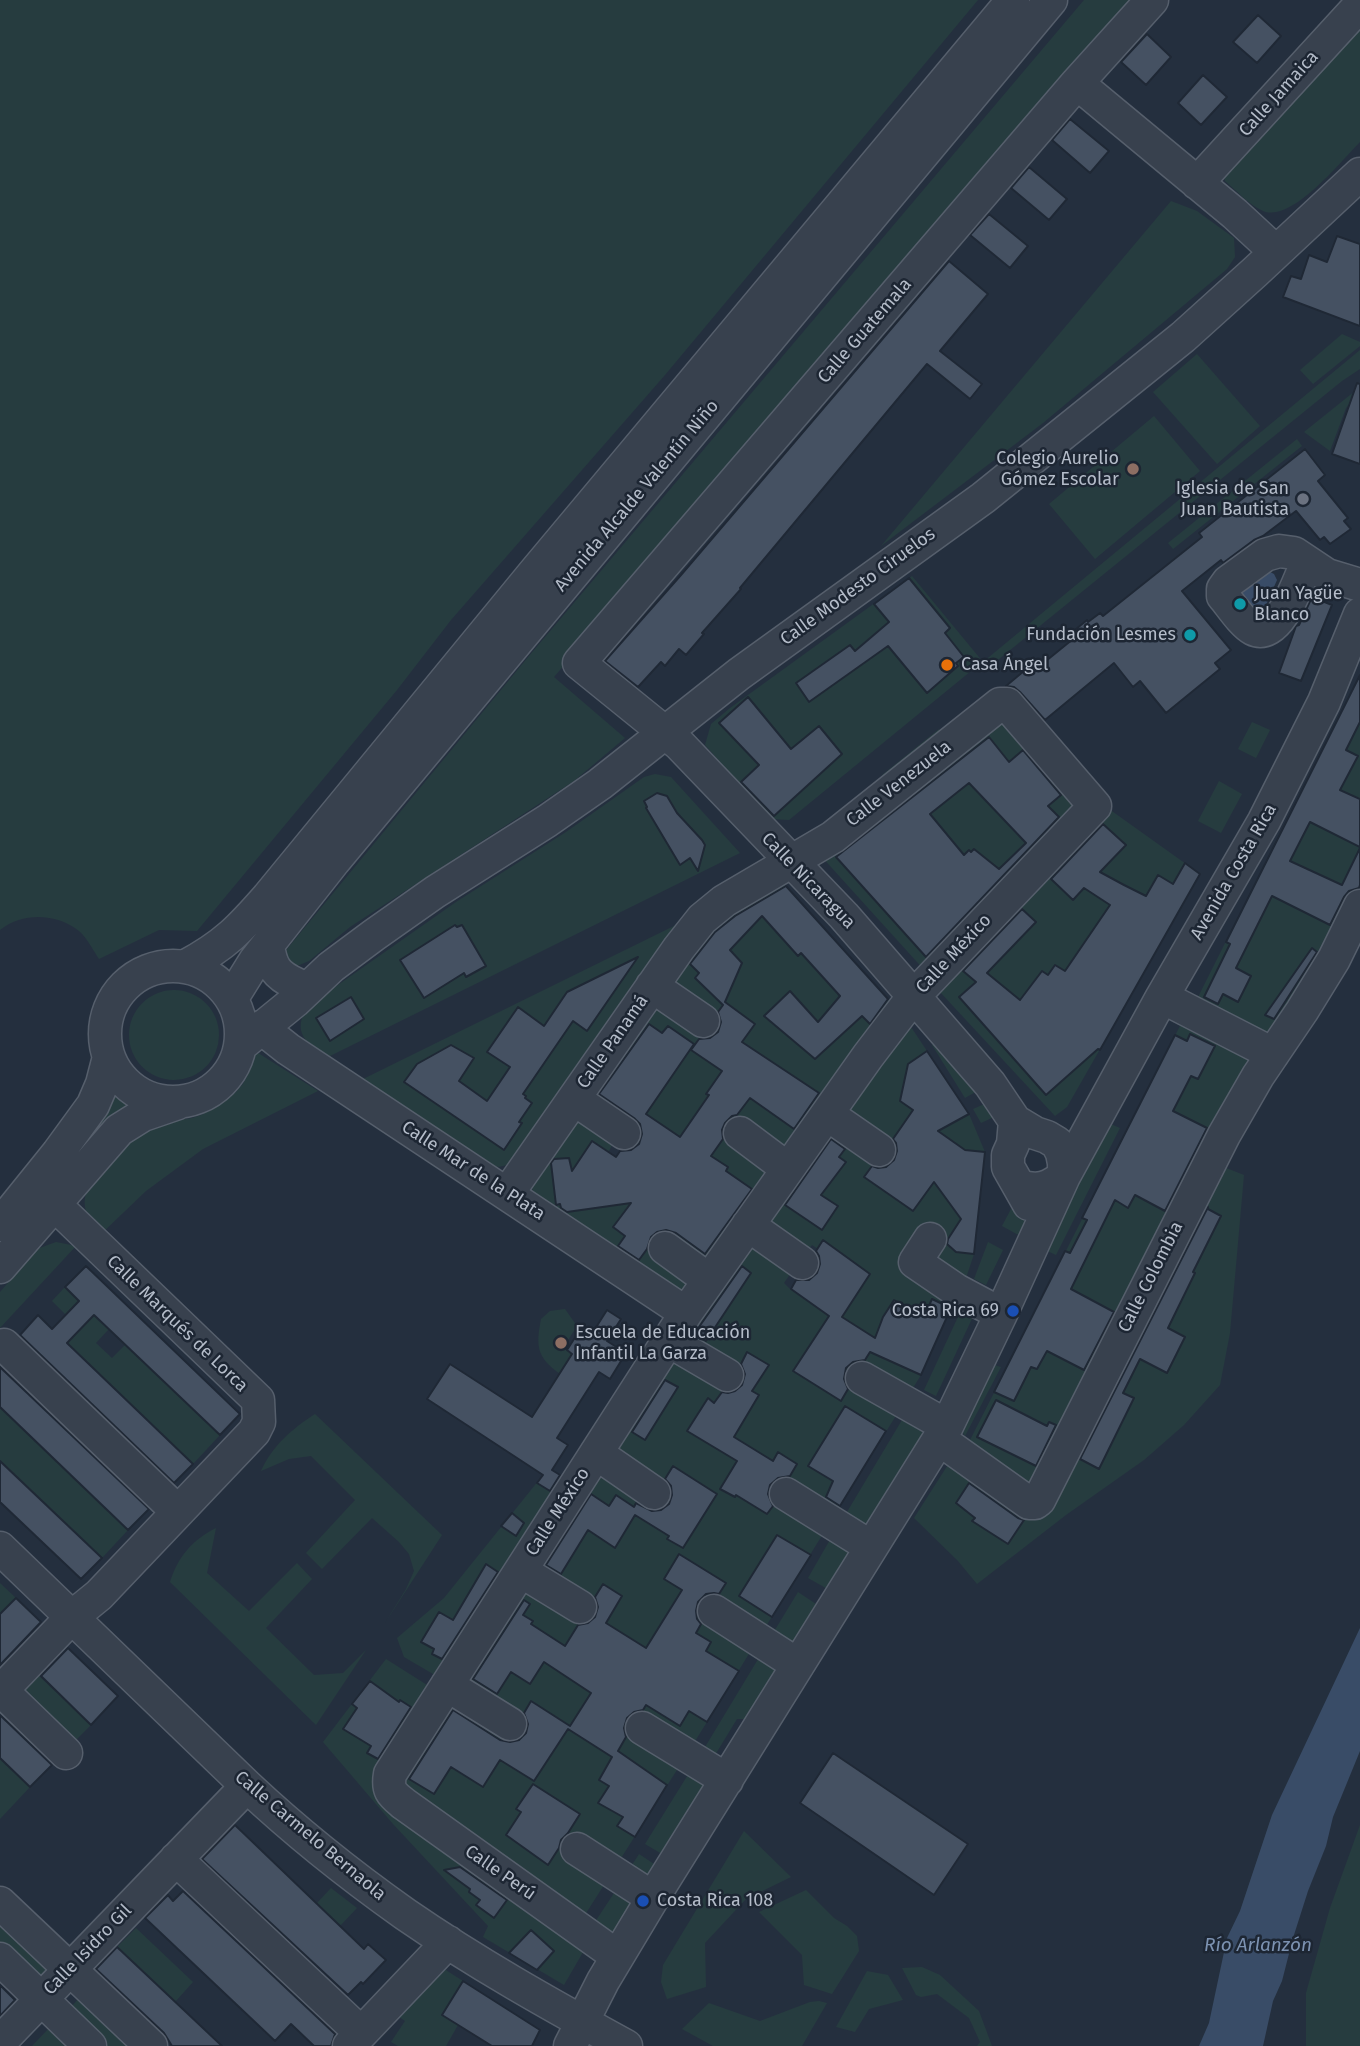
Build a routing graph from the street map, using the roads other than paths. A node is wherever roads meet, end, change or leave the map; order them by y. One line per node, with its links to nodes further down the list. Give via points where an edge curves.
1 (1013, 0): 18 (street, Avenida Alcalde Valentín Niño, via 268,897 236,933)
2 (1051, 0): 17 (street, Avenida Alcalde Valentín Niño)
3 (1152, 0): 5 (street, Calle Guatemala)
4 (1360, 5): 7 (street, Calle Jamaica)
5 (1077, 83): 7 (street); 12 (street, Calle Guatemala)
6 (1360, 174): 8 (street, Calle Modesto Ciruelos)
7 (1197, 183): 8 (street)
8 (1276, 252): 14 (street, Calle Modesto Ciruelos, via 1183,337 983,498)
9 (1307, 562): 10 (street, via 1327,575)
10 (1360, 585)
11 (1360, 614): 23 (street, Avenida Costa Rica, via 1324,702 1264,821)
12 (579, 663): 14 (street, Calle Nicaragua)
13 (1004, 702): 15 (street, Calle Venezuela, via 833,837); 22 (street, Calle México, via 1095,806)
14 (665, 732): 15 (street, Calle Nicaragua); 19 (street, Calle Modesto Ciruelos, via 600,784 435,892)
15 (789, 862): 21 (street, Calle Panamá, via 723,901 702,919); 22 (street, Calle Nicaragua, via 844,916)
16 (1360, 906): 27 (street, Calle Colombia, via 1328,968)
17 (268, 945): 20 (street, via 275,970); 24 (street, Avenida Alcalde Valentín Niño)
18 (186, 966): 24 (street, via 220,983); 28 (street, via 151,969 121,989 106,1022)
19 (331, 967): 20 (street, Calle Modesto Ciruelos); 26 (street, Calle Modesto Ciruelos)
20 (296, 984): 24 (street, Calle Modesto Ciruelos)
21 (652, 986): 25 (street, Calle Panamá); 29 (street, Calle Panamá)
22 (913, 997): 31 (street, Calle México); 35 (street, Calle Nicaragua)
23 (1162, 997): 27 (street); 32 (street, Avenida Costa Rica)
24 (232, 998): 26 (street)
25 (703, 1021)
26 (252, 1036): 30 (street, via 226,1078 213,1090); 40 (street, Calle Mar de la Plata, via 269,1034)
27 (1273, 1054): 56 (street, Calle Colombia, via 1205,1170 1039,1500 1029,1503 1018,1496)
28 (109, 1057): 30 (street, via 129,1087 161,1102); 42 (street, via 93,1105)
29 (574, 1099): 33 (street, Calle Panamá); 40 (street, Calle Panamá)
30 (180, 1102): 41 (street, via 142,1115 119,1130)
31 (827, 1114): 36 (street); 37 (street, Calle México)
32 (1092, 1123): 35 (street, Avenida Costa Rica, via 1069,1140); 38 (street, Avenida Costa Rica)
33 (624, 1133)
34 (740, 1133): 37 (street)
35 (1030, 1135): 38 (street, Calle Nicaragua, via 1062,1153); 39 (street, via 1008,1155 1008,1167)
36 (879, 1150)
37 (788, 1169): 43 (street, Calle México)
38 (1064, 1176): 39 (street, via 1043,1189); 44 (street, Avenida Costa Rica)
39 (1020, 1186): 44 (street)
40 (508, 1194): 50 (street, Calle Mar de la Plata)
41 (54, 1204): 48 (street); 60 (street, Calle Marqués de Lorca, via 258,1400 259,1422 254,1432)
42 (0, 1225)
43 (748, 1225): 47 (street); 49 (street, Calle México)
44 (1040, 1226): 51 (street, Avenida Costa Rica)
45 (930, 1239): 51 (street, via 915,1262)
46 (665, 1248): 49 (street)
47 (802, 1263)
48 (0, 1267)
49 (709, 1280): 50 (street, Calle México)
50 (686, 1313): 52 (street, Calle México)
51 (1002, 1314): 56 (street, Avenida Costa Rica)
52 (669, 1340): 54 (street); 57 (street, Calle México)
53 (4, 1345): 60 (street)
54 (727, 1375)
55 (862, 1378): 56 (street)
56 (943, 1432): 61 (street, Avenida Costa Rica)
57 (596, 1453): 58 (street, Calle México); 63 (street, Calle México)
58 (654, 1493)
59 (786, 1494): 61 (street)
60 (178, 1512): 66 (street, Calle Marqués de Lorca)
61 (871, 1546): 67 (street, Avenida Costa Rica)
62 (0, 1548): 66 (street, Calle Carmelo Bernaola)
63 (521, 1571): 64 (street, Calle México); 68 (street, Calle México)
64 (580, 1607)
65 (714, 1611): 67 (street)
66 (72, 1617): 69 (street, Calle Marqués de Lorca); 75 (street, Calle Carmelo Bernaola)
67 (798, 1665): 73 (street, Avenida Costa Rica)
68 (447, 1685): 70 (street); 74 (street, Calle México, via 390,1774)
69 (1, 1691): 72 (street, Calle Marqués de Lorca)
70 (510, 1724)
71 (642, 1728): 73 (street)
72 (66, 1753)
73 (727, 1780): 78 (street, Avenida Costa Rica)
74 (388, 1785): 81 (street, Calle Perú, via 404,1804)
75 (247, 1786): 77 (street, Calle Isidro Gil); 80 (street, Calle Carmelo Bernaola, via 351,1874)
76 (578, 1849): 78 (street)
77 (176, 1859): 83 (street, Calle Isidro Gil); 86 (street)
78 (653, 1898): 81 (street, Avenida Costa Rica)
79 (0, 1903): 83 (street)
80 (448, 1942): 85 (street, Calle Carmelo Bernaola); 86 (street)
81 (617, 1956): 85 (street, Avenida Costa Rica)
82 (0, 1959): 84 (street)
83 (70, 1969): 84 (street, Calle Isidro Gil); 89 (street)
84 (41, 1998): 87 (street, Calle Isidro Gil); 88 (street)
85 (576, 2033): 90 (street, Calle Carmelo Bernaola)
86 (355, 2040)
87 (0, 2042)
88 (90, 2046)
89 (150, 2046)
90 (626, 2046)

